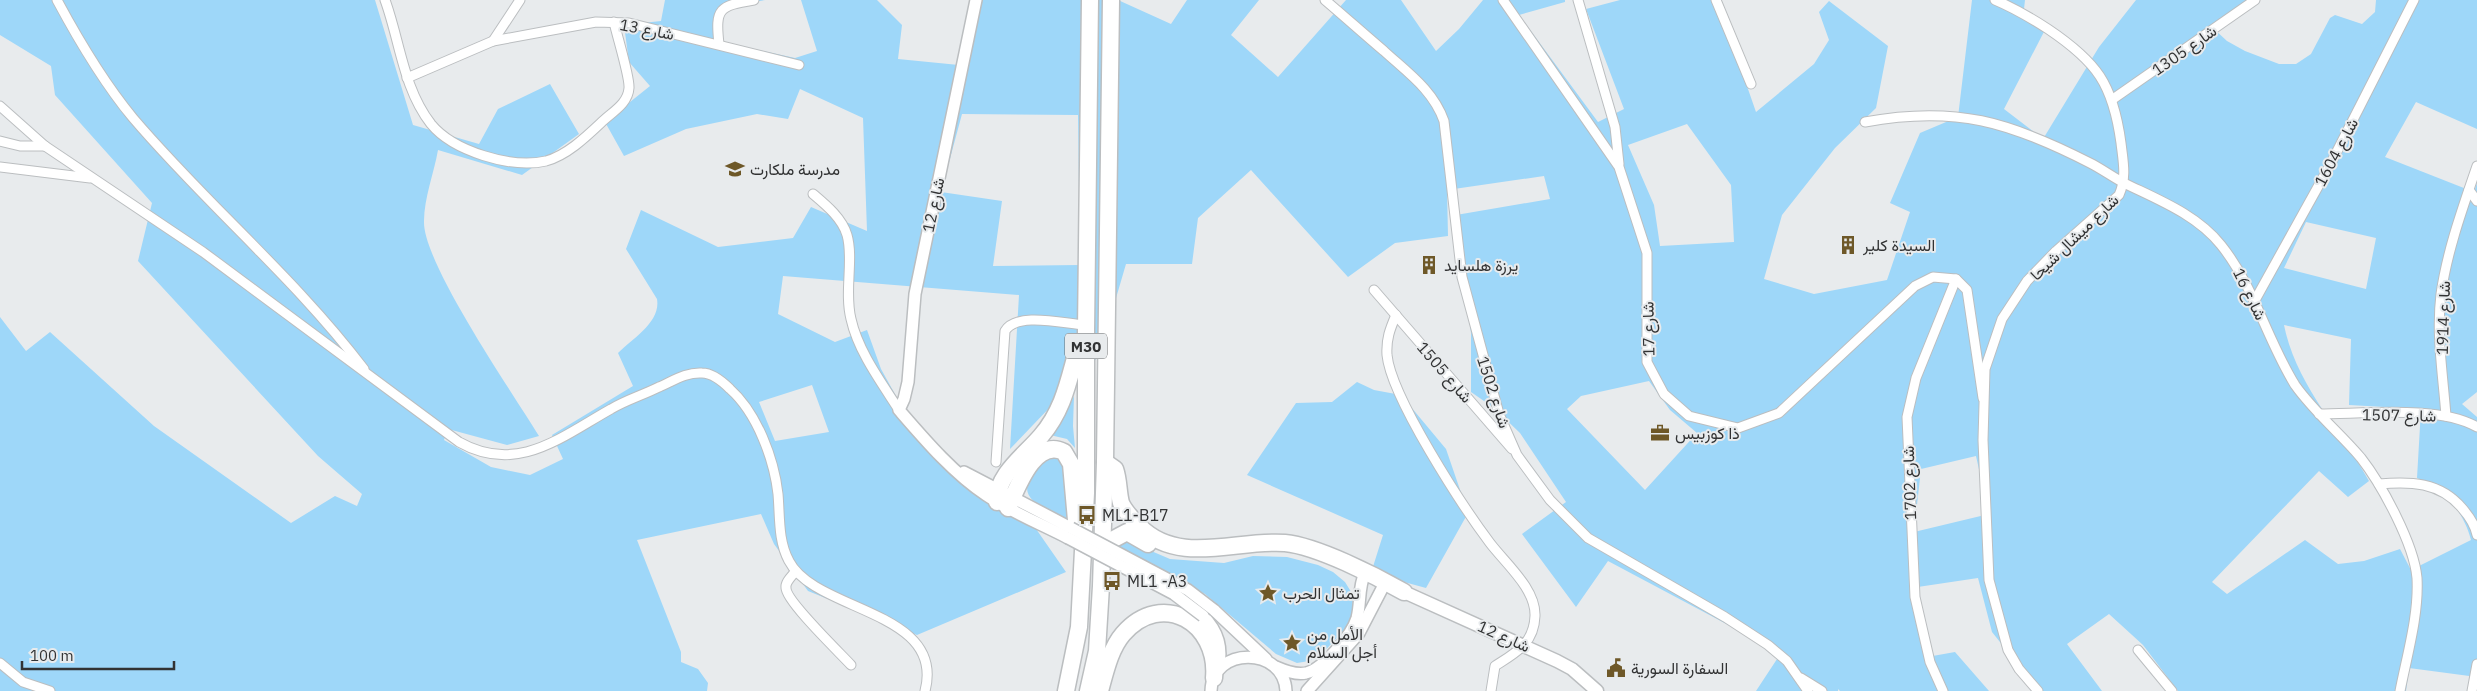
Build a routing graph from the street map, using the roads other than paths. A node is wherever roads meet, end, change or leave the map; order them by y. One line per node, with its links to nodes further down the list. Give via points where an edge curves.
1 (57, 0): 40 (street, via 76,37 132,116 174,164 304,297)
2 (385, 0): 20 (street)
3 (520, 0): 17 (street)
4 (754, 0): 18 (street, via 727,5 720,10 716,23)
5 (976, 0): 42 (street, شارع 12, via 914,294 908,382)
6 (1090, 0): 39 (highway, M30)
7 (1111, 0): 48 (highway, M30)
8 (1325, 0): 46 (street, شارع 1502, via 1420,84 1440,112 1444,122 1462,277 1497,405)
9 (1503, 0): 29 (street, شارع 17)
10 (1578, 0): 29 (street, via 1615,126)
11 (1716, 0): 21 (street)
12 (1995, 0): 15 (street, شارع ميشال شيحا)
13 (2255, 0): 22 (street, شارع 1305)
14 (2414, 0): 37 (street, شارع 1604, via 2330,165)
15 (2018, 4): 22 (street, شارع ميشال شيحا, via 2085,56 2099,72)
16 (614, 22): 17 (street, شارع 13, via 596,22); 18 (street, شارع 13); 20 (street, via 630,88 625,101 589,134 546,161 503,160 469,152 448,140 431,124)
17 (493, 41): 20 (street, شارع 13)
18 (719, 44): 19 (street, شارع 13)
19 (799, 65)
20 (407, 78)
21 (1751, 84)
22 (2113, 99): 31 (street, شارع ميشال شيحا)
23 (0, 106): 26 (street)
24 (1865, 122): 31 (street, شارع 16, via 1930,115 1980,119 2037,138)
25 (0, 141): 26 (street, via 20,146)
26 (45, 146): 30 (street)
27 (2477, 166): 32 (street, شارع 1914)
28 (0, 167): 30 (street)
29 (1619, 167): 35 (street, شارع 17, via 1647,253 1647,362 1664,394 1688,416 1738,428 1779,413 1916,286 1933,277)
30 (93, 178): 40 (street, via 203,252)
31 (2124, 183): 37 (street, شارع 16, via 2181,211 2220,243 2235,264); 41 (street, شارع ميشال شيحا, via 2119,195 2056,251 2014,298 1993,342)
32 (2469, 190): 34 (street); 44 (street, شارع 1914, via 2446,266 2441,295 2440,354)
33 (813, 194): 42 (street, via 838,218 846,233 848,304 854,330)
34 (2477, 201)
35 (1956, 279): 41 (street, via 1966,290); 78 (street, شارع 1702, via 1916,378 1907,417 1915,597 1930,662)
36 (1374, 290): 38 (street, شارع 1505)
37 (2254, 302): 43 (street, شارع 16, via 2286,371 2305,400)
38 (1396, 315): 46 (street, شارع 1505); 59 (street, via 1387,337 1388,357 1402,397 1472,517 1533,602 1535,617)
39 (1086, 328): 47 (street, via 1020,320 1008,326 1003,350); 50 (highway, via 1063,402 1041,436 1007,474); 57 (highway, M30, via 1086,493)
40 (372, 379): 54 (street, via 458,442 491,455 518,454 545,447 612,408 685,375 703,372 736,394 753,420 770,459 778,492 782,545)
41 (1983, 398): 79 (street, شارع ميشال شيحا, via 1989,580 2008,650)
42 (899, 410): 50 (street, via 948,462)
43 (2319, 414): 44 (street, شارع 1507); 49 (street, شارع 16)
44 (2446, 416): 45 (street, شارع 1507)
45 (2477, 427)
46 (1517, 455): 65 (street, شارع 1502, via 1550,500 1588,538 1760,640 1787,661)
47 (996, 462)
48 (1105, 462): 53 (highway, M30); 55 (highway, via 1115,469 1121,503 1127,512 1143,530 1160,542 1200,549 1258,542 1304,546 1335,558)
49 (2380, 484): 52 (street, via 2422,484 2443,492 2469,516); 81 (street, شارع 16, via 2410,552 2417,577)
50 (1004, 500): 51 (street); 57 (highway, via 1044,451 1054,448 1064,452 1072,473)
51 (1070, 533): 64 (street, bridge, via 1188,590); 66 (street, bridge, via 1174,594 1203,616 1218,641 1220,658)
52 (2477, 535)
53 (1102, 552): 55 (highway, via 1112,540 1127,532 1157,549 1174,554 1286,551); 70 (highway, M30, via 1097,651)
54 (795, 572): 63 (street, via 787,583 786,592); 68 (street, via 822,590 901,629 921,653 928,672)
55 (1363, 577): 56 (highway); 64 (street, via 1357,619 1336,650 1305,673)
56 (1384, 585): 58 (highway); 73 (street, via 1352,642)
57 (1082, 586): 69 (highway, M30, via 1079,627)
58 (1404, 592): 59 (main road, شارع 12)
59 (1526, 645): 74 (street, via 1494,666); 75 (main road, شارع 12, via 1572,669)
60 (2138, 650): 80 (street)
61 (0, 663): 67 (street, via 24,682)
62 (2477, 664): 82 (street)
63 (850, 665)
64 (1273, 665): 66 (street, via 1260,658 1235,658 1224,664); 72 (street, via 1282,677)
65 (1798, 676): 76 (street, شارع 1502); 77 (street)
66 (1212, 684): 71 (highway, via 1212,649 1200,630 1178,615 1161,614 1134,624 1123,634)
67 (50, 691)
68 (925, 691)
69 (1066, 691)
70 (1088, 691)
71 (1100, 691)
72 (1286, 691)
73 (1307, 691)
74 (1490, 691)
75 (1597, 691)
76 (1808, 691)
77 (1822, 691)
78 (1943, 691)
79 (2038, 691)
80 (2172, 691)
81 (2400, 691)
82 (2472, 691)

